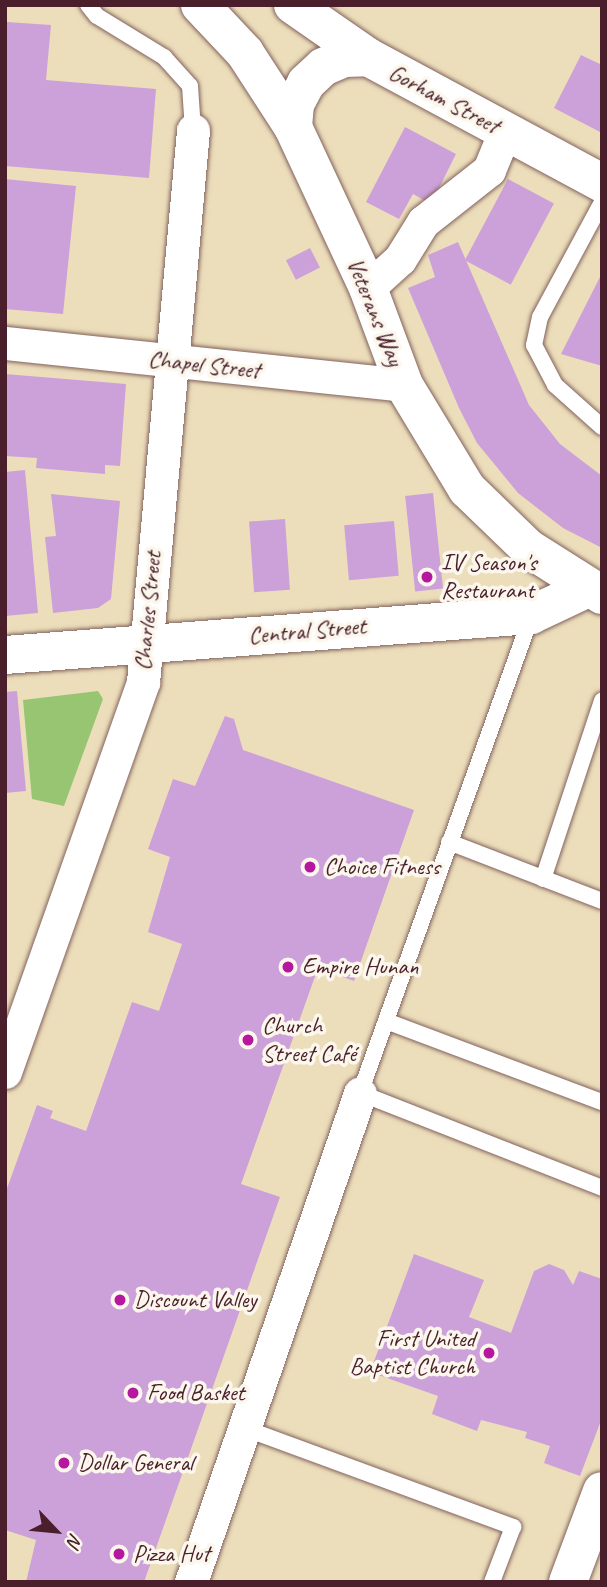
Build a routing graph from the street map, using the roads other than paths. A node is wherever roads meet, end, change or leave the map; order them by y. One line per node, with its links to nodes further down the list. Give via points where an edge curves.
1 (88, 5): 6 (lane, via 97,16 164,57 190,86)
2 (201, 5): 5 (main road, Veterans Way, via 245,53)
3 (293, 5): 4 (main road, Gorham Street)
4 (368, 57): 5 (main road, via 344,58 323,67 306,83 295,104); 7 (main road, Gorham Street)
5 (293, 127): 10 (main road, Veterans Way)
6 (193, 130): 12 (street, Charles Street)
7 (505, 131): 8 (main road, Gorham Street); 10 (street, via 489,170 423,222 400,259)
8 (602, 183)
9 (602, 202): 14 (lane, via 540,317 534,345 555,385)
10 (368, 288): 13 (main road, Veterans Way)
11 (5, 343): 12 (street, Chapel Street)
12 (172, 362): 13 (street, Chapel Street); 17 (street, Charles Street)
13 (404, 385): 15 (main road, Veterans Way, via 467,489 528,548)
14 (602, 427)
15 (594, 592): 16 (main road, Central Street)
16 (531, 615): 17 (main road, Central Street); 20 (lane)
17 (144, 645): 18 (main road, Central Street); 24 (street, Charles Street, via 142,682)
18 (5, 655)
19 (602, 702): 21 (lane)
20 (449, 842): 21 (lane); 23 (lane)
21 (543, 879): 22 (lane)
22 (602, 901)
23 (386, 1020): 25 (lane); 26 (lane)
24 (5, 1072)
25 (360, 1093): 27 (lane); 28 (street)
26 (602, 1102)
27 (602, 1188)
28 (244, 1428): 30 (street); 31 (lane, via 513,1527)
29 (602, 1491): 32 (main road)
30 (191, 1582)
31 (492, 1582)
32 (568, 1582)

